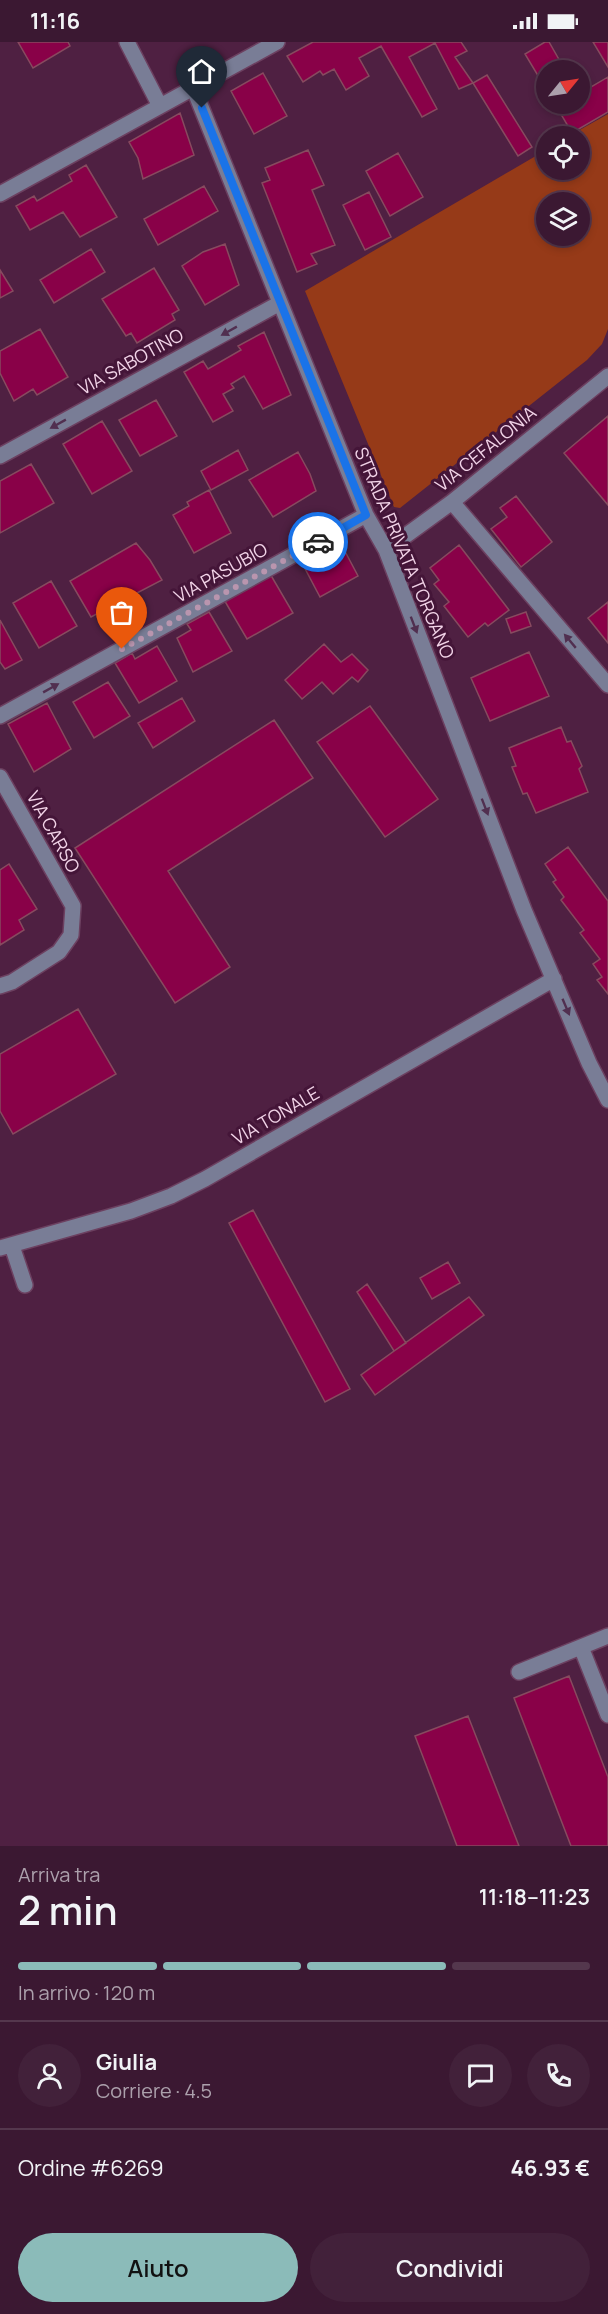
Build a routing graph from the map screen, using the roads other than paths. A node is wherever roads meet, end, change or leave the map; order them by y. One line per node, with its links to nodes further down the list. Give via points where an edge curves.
1 (128, 42): 4 (street)
2 (277, 42): 3 (street)
3 (193, 87): 4 (street); 6 (street, STRADA PRIVATA TORGANO)
4 (160, 106): 5 (street)
5 (0, 194)
6 (280, 303): 8 (street, VIA SABOTINO, one-way to 8); 10 (street, STRADA PRIVATA TORGANO)
7 (608, 376): 9 (street, VIA CEFALONIA)
8 (0, 456)
9 (452, 502): 11 (street, VIA CEFALONIA); 12 (street, one-way to 9)
10 (366, 515): 11 (street, STRADA PRIVATA TORGANO); 13 (street, VIA PASUBIO, one-way to 10)
11 (386, 550): 15 (street, STRADA PRIVATA TORGANO, one-way to 15)
12 (608, 685)
13 (0, 716)
14 (0, 777): 16 (street, VIA CARSO, via 73,906 71,935 59,952)
15 (554, 979): 17 (street, STRADA PRIVATA TORGANO, one-way to 17); 18 (street, VIA TONALE, via 171,1196)
16 (0, 986)
17 (608, 1100)
18 (6, 1247): 19 (street)
19 (25, 1285)
20 (608, 1636): 21 (street)
21 (581, 1647): 22 (street); 23 (street)
22 (519, 1672)
23 (608, 1715)

